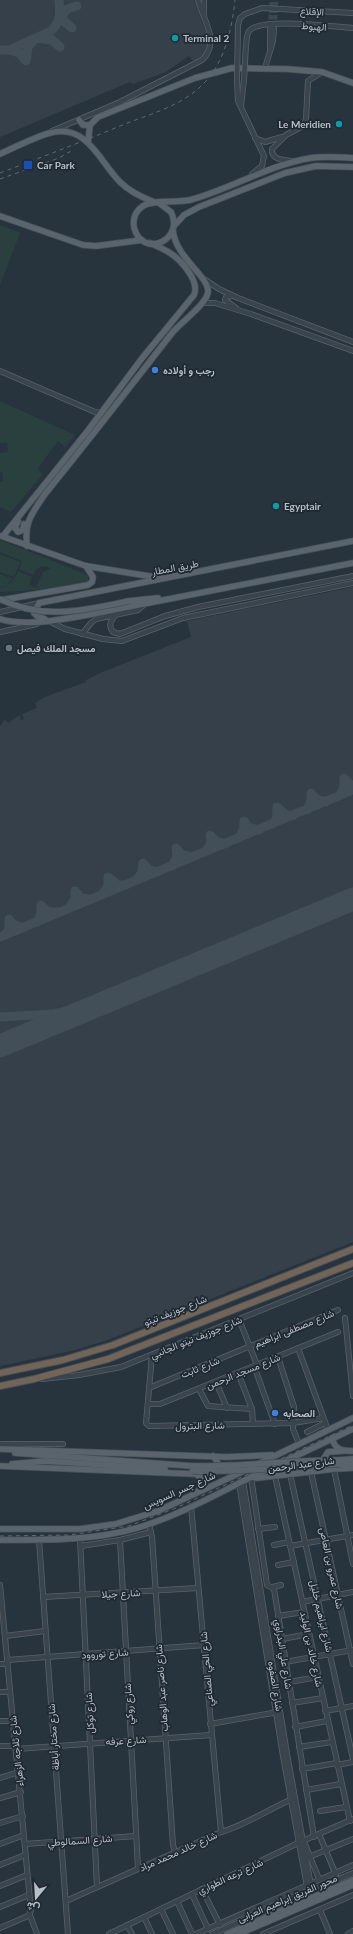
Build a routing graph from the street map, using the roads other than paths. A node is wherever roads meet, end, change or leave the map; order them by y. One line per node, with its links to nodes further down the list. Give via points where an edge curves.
1 (198, 0): 4 (street)
2 (204, 0): 4 (street)
3 (353, 13): 10 (street, الإقلاع, bridge, via 262,8 248,12 240,18 237,98)
4 (204, 17): 11 (street, via 211,42 202,60)
5 (273, 26): 6 (street, الهبوط); 7 (street); 10 (street, الهبوط, bridge, via 261,24 248,32)
6 (353, 28)
7 (265, 68): 8 (main road); 12 (main road, via 232,68 201,76 102,115)
8 (322, 72): 9 (main road); 14 (street, via 308,81 306,119 303,126)
9 (353, 83)
10 (241, 108): 15 (street)
11 (79, 120): 12 (main road, via 83,125); 13 (street)
12 (90, 125): 16 (main road)
13 (51, 132): 16 (main road, via 74,133); 17 (main road)
14 (286, 135): 15 (street, via 268,142); 20 (street, via 273,147 272,154 278,159)
15 (255, 138): 22 (street, via 264,156 264,163 259,170)
16 (88, 142): 23 (main road, via 119,182 139,196)
17 (3, 152): 18 (main road)
18 (0, 157)
19 (353, 158): 20 (main road, via 319,158)
20 (294, 162): 22 (main road)
21 (353, 167): 25 (main road, via 324,166 285,173 199,206 184,215)
22 (244, 180): 23 (main road, via 192,199)
23 (156, 203): 25 (main road, via 171,212); 26 (main road, via 141,207 135,215 134,228)
24 (0, 216): 26 (main road, via 83,245 96,246)
25 (174, 229): 27 (main road, via 166,240 156,244); 28 (main road, via 175,242 179,250)
26 (142, 240): 27 (main road)
27 (150, 243): 35 (main road, via 179,260 194,281 196,290)
28 (202, 278): 29 (street); 30 (main road, via 208,291)
29 (231, 296): 31 (street, via 225,300); 32 (street)
30 (204, 302): 31 (street, via 215,302); 36 (main road, via 175,329)
31 (238, 310): 33 (street)
32 (353, 342)
33 (353, 351)
34 (0, 371): 39 (street)
35 (115, 393): 36 (main road); 37 (main road)
36 (122, 398): 38 (main road)
37 (108, 402): 38 (main road); 39 (main road)
38 (114, 408): 40 (main road)
39 (101, 413): 41 (main road)
40 (31, 514): 41 (main road, via 25,520 23,530 18,532 15,528); 44 (main road, via 26,530)
41 (21, 515): 42 (main road)
42 (1, 536): 44 (main road)
43 (353, 541): 48 (main road, طريق المطار)
44 (28, 546): 46 (main road)
45 (353, 564): 51 (main road)
46 (86, 566): 48 (main road); 52 (main road, via 93,577 88,585)
47 (353, 576): 50 (street)
48 (162, 578): 55 (main road, طريق المطار)
49 (353, 583): 53 (street)
50 (260, 594): 53 (street); 54 (street)
51 (182, 596): 52 (main road, bridge, via 52,613 23,608); 56 (main road)
52 (0, 598)
53 (261, 601): 57 (street)
54 (219, 602): 57 (street); 59 (street, via 173,614 120,634 114,632 110,626)
55 (39, 603): 58 (street, طريق المطار); 61 (main road, via 34,614)
56 (146, 604): 59 (street, via 138,610); 61 (main road)
57 (221, 609): 63 (street, via 183,618 122,641)
58 (0, 612)
59 (117, 613): 63 (street, via 93,620)
60 (0, 619): 61 (main road, via 17,622)
61 (50, 621): 62 (street); 63 (street)
62 (0, 632)
63 (82, 634)
64 (353, 1249): 76 (highway, شارع جوزيف تيتو, via 113,1345 63,1360)
65 (353, 1263): 78 (highway, via 108,1359)
66 (353, 1273): 69 (street, شارع جوزيف تيتو الجانبي)
67 (338, 1310): 71 (street, شارع مصطفى ابراهيم)
68 (345, 1318): 83 (street)
69 (239, 1319): 71 (street); 73 (street, شارع جوزيف تيتو الجانبي)
70 (338, 1332): 72 (street, شارع مسجد الرحمن)
71 (250, 1346): 75 (street); 81 (street, شارع ثابت)
72 (298, 1348): 74 (street, شارع مسجد الرحمن); 88 (street)
73 (152, 1355): 78 (street, شارع جوزيف تيتو الجانبي, via 101,1372); 81 (street, شارع البترول)
74 (278, 1357): 75 (street, شارع مسجد الرحمن); 89 (street, via 294,1407)
75 (256, 1366): 77 (street, شارع مسجد الرحمن); 91 (street)
76 (0, 1373)
77 (238, 1373): 79 (street, شارع مسجد الرحمن); 86 (street)
78 (34, 1379): 80 (highway)
79 (216, 1382): 82 (street, شارع مسجد الرحمن); 85 (street)
80 (0, 1386)
81 (149, 1388): 84 (street, شارع البترول)
82 (199, 1389): 84 (street, شارع مسجد الرحمن, via 160,1404); 85 (street, via 208,1406)
83 (353, 1396)
84 (148, 1404): 90 (street, شارع البترول, via 146,1422 149,1426)
85 (227, 1408): 86 (street)
86 (252, 1409): 90 (street)
87 (353, 1418): 93 (main road, شارع جسر السويس)
88 (324, 1421): 89 (street, شارع البترول); 93 (street); 94 (street)
89 (293, 1423): 91 (street, شارع البترول); 98 (street, via 293,1432)
90 (253, 1424): 91 (street, شارع البترول)
91 (275, 1424)
92 (353, 1429): 95 (main road, شارع جسر السويس)
93 (328, 1430): 98 (main road, شارع جسر السويس)
94 (307, 1432)
95 (332, 1438): 100 (main road, via 335,1445); 114 (main road, شارع جسر السويس)
96 (0, 1444): 97 (street)
97 (63, 1444)
98 (299, 1444): 102 (main road, شارع جسر السويس)
99 (0, 1450): 103 (main road); 110 (main road, via 36,1456)
100 (343, 1451): 101 (main road); 109 (main road, via 330,1452 325,1456 326,1466)
101 (353, 1451)
102 (276, 1454): 103 (main road, via 251,1457); 116 (main road, شارع جسر السويس)
103 (213, 1456): 110 (main road, via 218,1465 215,1472 210,1475)
104 (353, 1460): 105 (main road)
105 (340, 1462): 106 (main road); 110 (main road, bridge, via 300,1460)
106 (353, 1464)
107 (1, 1466): 110 (main road, via 46,1461)
108 (353, 1468): 109 (main road, شارع عبد الرحمن)
109 (334, 1469): 111 (main road, شارع عبد الرحمن); 128 (street)
110 (193, 1470): 116 (main road, via 203,1482)
111 (311, 1472): 112 (main road, شارع عبد الرحمن); 135 (street, شارع عمرو بن العاص)
112 (290, 1474): 113 (main road, شارع عبد الرحمن); 136 (street, شارع ابراهيم خليل)
113 (275, 1476): 114 (main road, شارع عبد الرحمن); 137 (street, شارع خالد بن الوليد)
114 (252, 1477): 115 (main road, شارع جسر السويس); 124 (street, شارع علي البدراوي)
115 (241, 1482): 117 (main road, شارع جسر السويس); 184 (street, شارع الصفوه)
116 (198, 1492): 118 (main road, شارع جسر السويس)
117 (192, 1506): 119 (main road, شارع جسر السويس); 146 (street, شارع الحي الصناعي)
118 (167, 1508): 119 (main road); 123 (main road, شارع جسر السويس, via 104,1526 80,1529)
119 (170, 1515): 120 (main road, شارع جسر السويس)
120 (149, 1524): 126 (street, شارع ناصر عبد الوهاب); 129 (main road, شارع جسر السويس, via 122,1532)
121 (275, 1526): 124 (street)
122 (0, 1529): 125 (main road, شارع جسر السويس)
123 (29, 1529): 125 (main road, شارع جسر السويس); 132 (main road)
124 (258, 1529): 145 (street, شارع علي البدراوي, via 267,1585)
125 (16, 1530): 131 (main road, via 20,1535)
126 (151, 1532): 134 (street); 147 (street, شارع ناصر عبد الوهاب)
127 (353, 1535): 128 (street)
128 (347, 1536): 135 (street); 141 (street)
129 (80, 1539): 133 (main road, شارع جسر السويس); 139 (street, شارع توكل)
130 (0, 1540): 131 (main road, شارع جسر السويس)
131 (17, 1540): 132 (main road, شارع جسر السويس)
132 (31, 1540): 133 (main road, شارع جسر السويس)
133 (38, 1540): 153 (street, شارع مختار أباظة)
134 (120, 1540): 139 (street); 148 (street, شارع روكي)
135 (326, 1540): 136 (street); 152 (street, شارع عمرو بن العاص)
136 (305, 1543): 137 (street); 154 (street, شارع ابراهيم خليل)
137 (290, 1544): 138 (street); 140 (street, شارع خالد بن الوليد)
138 (274, 1545)
139 (81, 1546): 151 (street, شارع توكل)
140 (294, 1562): 142 (street); 155 (street, شارع خالد بن الوليد)
141 (353, 1564)
142 (278, 1565)
143 (0, 1585): 150 (street, شارع ثلاجه الزهراء)
144 (281, 1585): 145 (street)
145 (273, 1587): 157 (street, شارع علي البدراوي)
146 (198, 1588): 147 (street, شارع جيلا); 163 (street, شارع الحي الصناعي)
147 (156, 1591): 148 (street, شارع جيلا); 164 (street, شارع ناصر عبد الوهاب)
148 (123, 1592): 151 (street, شارع جيلا); 166 (street, شارع روكي)
149 (353, 1592): 152 (street)
150 (0, 1594): 158 (street, شارع ثلاجه الزهراء)
151 (83, 1595): 153 (street, شارع جيلا); 168 (street, شارع توكل)
152 (338, 1595): 154 (street); 165 (street, شارع عمرو بن العاص)
153 (43, 1597): 159 (street, شارع مختار أباظة)
154 (318, 1599): 155 (street); 167 (street, شارع ابراهيم خليل)
155 (302, 1602): 156 (street, شارع خالد بن الوليد)
156 (304, 1612): 157 (street); 160 (street, شارع خالد بن الوليد)
157 (278, 1616): 162 (street, شارع علي البدراوي)
158 (1, 1617): 161 (street, شارع ثلاجه الزهراء)
159 (45, 1631): 161 (street); 169 (street, شارع مختار أباظة)
160 (309, 1634): 162 (street); 170 (street, شارع خالد بن الوليد)
161 (3, 1639): 171 (street, شارع ثلاجه الزهراء)
162 (282, 1639): 172 (street, شارع علي البدراوي)
163 (204, 1645): 164 (street, شارع توروود); 188 (street, شارع الحي الصناعي)
164 (158, 1649): 166 (street, شارع توروود); 191 (street, شارع ناصر عبد الوهاب)
165 (351, 1650): 167 (street); 174 (street, شارع عمرو بن العاص)
166 (126, 1652): 168 (street, شارع توروود); 192 (street, شارع روكي)
167 (330, 1654): 170 (street); 182 (street, شارع ابراهيم خليل)
168 (85, 1655): 169 (street, شارع توروود); 193 (street, شارع توكل)
169 (47, 1656): 171 (street, شارع توروود); 196 (street, شارع مختار أباظة)
170 (314, 1657): 172 (street); 175 (street, شارع خالد بن الوليد)
171 (7, 1662): 173 (street); 178 (street, شارع ثلاجه الزهراء)
172 (285, 1662): 176 (street, شارع علي البدراوي)
173 (0, 1664)
174 (353, 1664)
175 (318, 1677): 176 (street); 179 (street, شارع خالد بن الوليد)
176 (289, 1682): 180 (street, شارع علي البدراوي)
177 (0, 1692): 178 (street)
178 (10, 1692): 186 (street, شارع ثلاجه الزهراء)
179 (323, 1698): 180 (street); 183 (street, شارع خالد بن الوليد)
180 (292, 1703): 189 (street, شارع علي البدراوي)
181 (353, 1706): 182 (street)
182 (342, 1708): 183 (street); 199 (street, شارع ابراهيم خليل)
183 (325, 1711): 187 (street, شارع خالد بن الوليد)
184 (278, 1712): 188 (street); 209 (street, شارع الصفوه); 223 (street, شارع الصفوه)
185 (0, 1721): 186 (street)
186 (13, 1721): 198 (street, شارع ثلاجه الزهراء)
187 (327, 1721): 189 (street); 194 (street, شارع خالد بن الوليد)
188 (210, 1724): 190 (street, شارع الحي الصناعي)
189 (295, 1727): 197 (street, شارع علي البدراوي)
190 (211, 1735): 191 (street, شارع عرفه); 215 (street, شارع الحي الصناعي)
191 (164, 1738): 192 (street, شارع عرفه); 227 (street, شارع ناصر عبد الوهاب)
192 (130, 1740): 193 (street, شارع عرفه); 218 (street, شارع روكي)
193 (90, 1742): 196 (street, شارع عرفه); 220 (street, شارع توكل)
194 (332, 1742): 197 (street); 201 (street, شارع خالد بن الوليد)
195 (0, 1746): 198 (street, شارع عرفه)
196 (54, 1746): 198 (street, شارع عرفه); 222 (street, شارع مختار أباظة)
197 (299, 1747): 202 (street, شارع علي البدراوي)
198 (16, 1748): 203 (street, شارع ثلاجه الزهراء)
199 (353, 1759)
200 (353, 1762): 201 (street)
201 (337, 1764): 202 (street); 205 (street, شارع خالد بن الوليد)
202 (302, 1769): 206 (street, شارع علي البدراوي)
203 (19, 1772): 204 (street); 207 (street, شارع ثلاجه الزهراء)
204 (0, 1778)
205 (341, 1784): 206 (street); 210 (street, شارع خالد بن الوليد)
206 (306, 1790): 219 (street, شارع علي البدراوي)
207 (21, 1792): 208 (street); 212 (street, شارع ثلاجه الزهراء)
208 (0, 1798)
209 (290, 1800): 215 (street, شارع خالد محمد مراد, via 266,1810 242,1825); 223 (street, شارع الصفوه)
210 (346, 1807): 211 (street); 213 (street, شارع خالد بن الوليد)
211 (320, 1811)
212 (23, 1816): 214 (street); 217 (street, شارع ثلاجه الزهراء)
213 (351, 1820): 216 (street, شارع ترعه الطواري)
214 (0, 1823)
215 (221, 1832): 227 (street, شارع خالد محمد مراد)
216 (319, 1834): 219 (street, شارع ترعه الطواري); 226 (street)
217 (24, 1835): 224 (street); 225 (street, شارع ثلاجه الزهراء)
218 (136, 1836): 220 (street, شارع السمالوطي); 232 (street, شارع روكي)
219 (314, 1837): 223 (street, شارع ترعه الطواري)
220 (94, 1838): 222 (street, شارع السمالوطي); 242 (street, شارع توكل)
221 (353, 1839): 226 (street)
222 (61, 1841): 225 (street, شارع السمالوطي); 248 (street, شارع مختار أباظة)
223 (301, 1842): 229 (street); 239 (street, شارع الصفوه); 243 (street, شارع ترعه الطواري)
224 (0, 1844)
225 (25, 1844): 228 (street, شارع ثلاجه الزهراء)
226 (325, 1850): 229 (street); 233 (street)
227 (175, 1852): 232 (street, شارع خالد محمد مراد)
228 (26, 1855): 230 (street); 235 (street, شارع ثلاجه الزهراء)
229 (310, 1857): 236 (street)
230 (0, 1865)
231 (353, 1865): 233 (street)
232 (138, 1868): 242 (street, شارع خالد محمد مراد)
233 (335, 1872): 236 (street); 237 (street)
234 (353, 1874): 237 (street)
235 (27, 1875): 241 (street); 246 (street, شارع ثلاجه الزهراء)
236 (319, 1880): 239 (street)
237 (338, 1880): 244 (street)
238 (353, 1880): 270 (main road, محور الفريق إبراهيم العرابى)
239 (309, 1884): 244 (street, شارع الصفوه); 255 (street)
240 (353, 1885): 271 (main road, محور الفريق إبراهيم العرابى)
241 (0, 1886)
242 (97, 1887): 248 (street, شارع خالد محمد مراد)
243 (202, 1889): 245 (street, شارع ترعه الطواري); 255 (street)
244 (310, 1891): 259 (street)
245 (192, 1894): 249 (street, شارع ترعه الطواري); 258 (street)
246 (29, 1895): 250 (street); 253 (street, شارع ثلاجه الزهراء)
247 (353, 1895): 252 (street)
248 (66, 1901): 262 (street, شارع مختار أباظة)
249 (177, 1901): 251 (street, شارع ترعه الطواري); 267 (street)
250 (0, 1907)
251 (161, 1909): 254 (street, شارع ترعه الطواري); 266 (street)
252 (320, 1910): 272 (street); 273 (street)
253 (29, 1915): 257 (street); 261 (street, شارع ثلاجه الزهراء)
254 (144, 1917): 256 (street, شارع ترعه الطواري); 265 (street)
255 (220, 1924): 258 (street); 259 (street)
256 (127, 1925): 263 (street, شارع ترعه الطواري); 264 (street)
257 (0, 1928)
258 (208, 1929): 268 (street)
259 (222, 1929): 269 (street)
260 (353, 1931): 274 (street)
261 (37, 1934)
262 (68, 1934)
263 (109, 1934)
264 (132, 1934)
265 (152, 1934)
266 (173, 1934)
267 (192, 1934)
268 (196, 1934)
269 (212, 1934)
270 (227, 1934)
271 (239, 1934)
272 (263, 1934)
273 (330, 1934)
274 (348, 1934)

